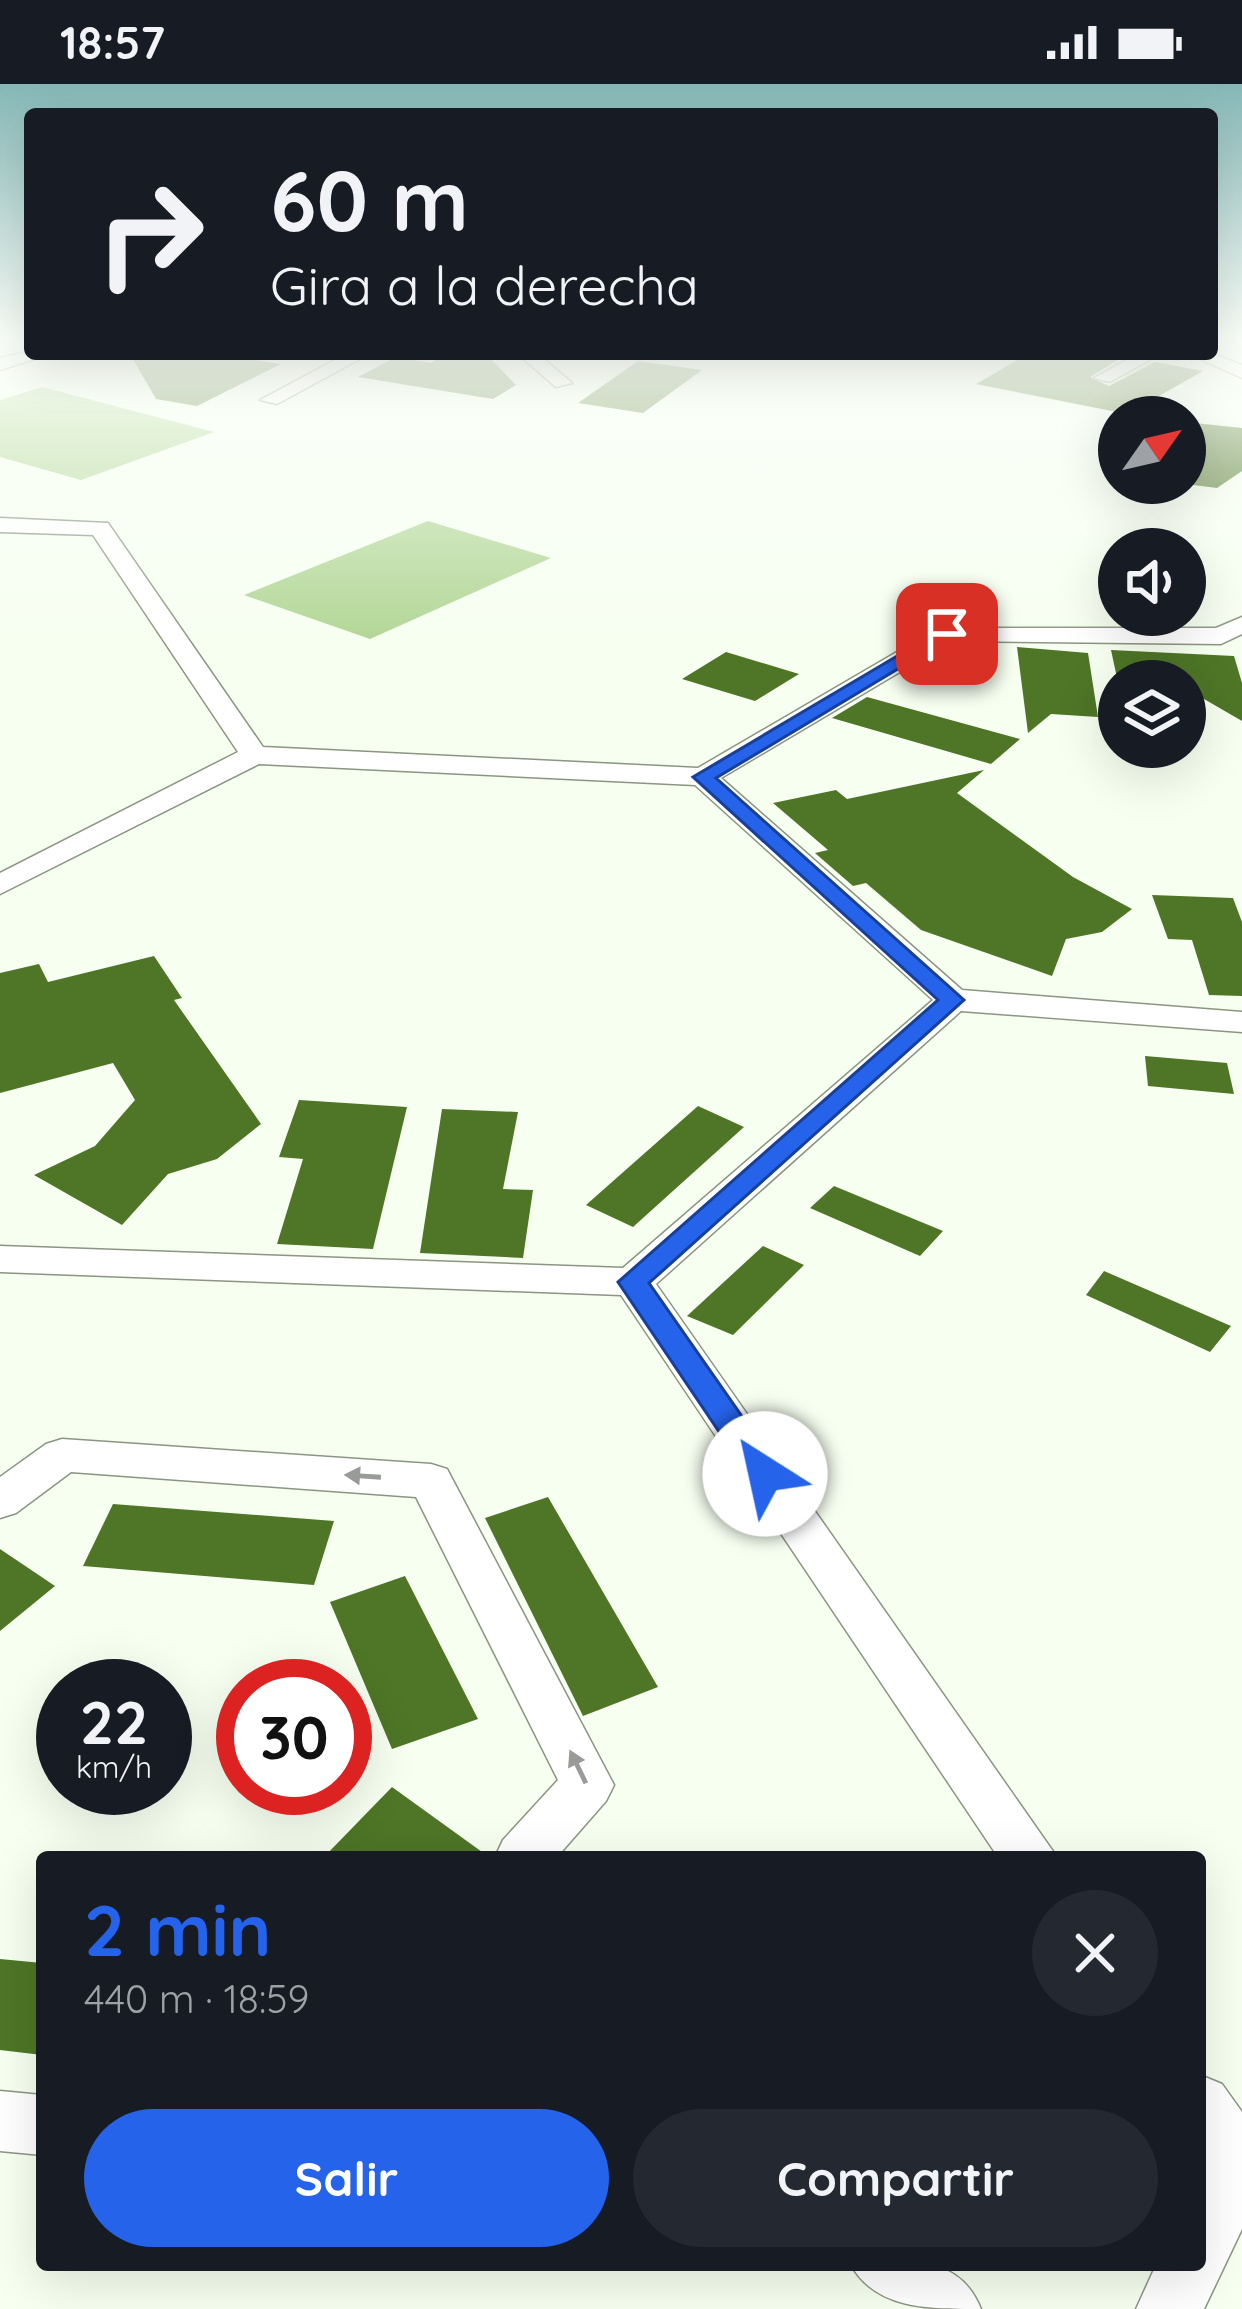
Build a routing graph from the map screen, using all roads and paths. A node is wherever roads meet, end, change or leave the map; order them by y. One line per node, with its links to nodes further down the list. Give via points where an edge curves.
1 (0, 525): 3 (street, via 100,528)
2 (1242, 624): 4 (street, via 1221,636 947,634)
3 (254, 755): 4 (street); 5 (street)
4 (703, 777): 6 (street)
5 (0, 885)
6 (952, 1000): 7 (street); 9 (street)
7 (1242, 1022)
8 (0, 1258): 9 (street)
9 (633, 1282): 12 (street)
10 (0, 1501): 11 (street, one-way to 10, via 587,1784 431,1481 62,1455)
11 (528, 1851)
12 (1025, 1851)
13 (1206, 2113): 16 (street)
14 (0, 2121): 15 (street)
15 (36, 2124)
16 (1241, 2162): 17 (street)
17 (1206, 2234)
18 (893, 2271): 20 (street)
19 (1188, 2271): 21 (street)
20 (949, 2309)
21 (1169, 2309)

